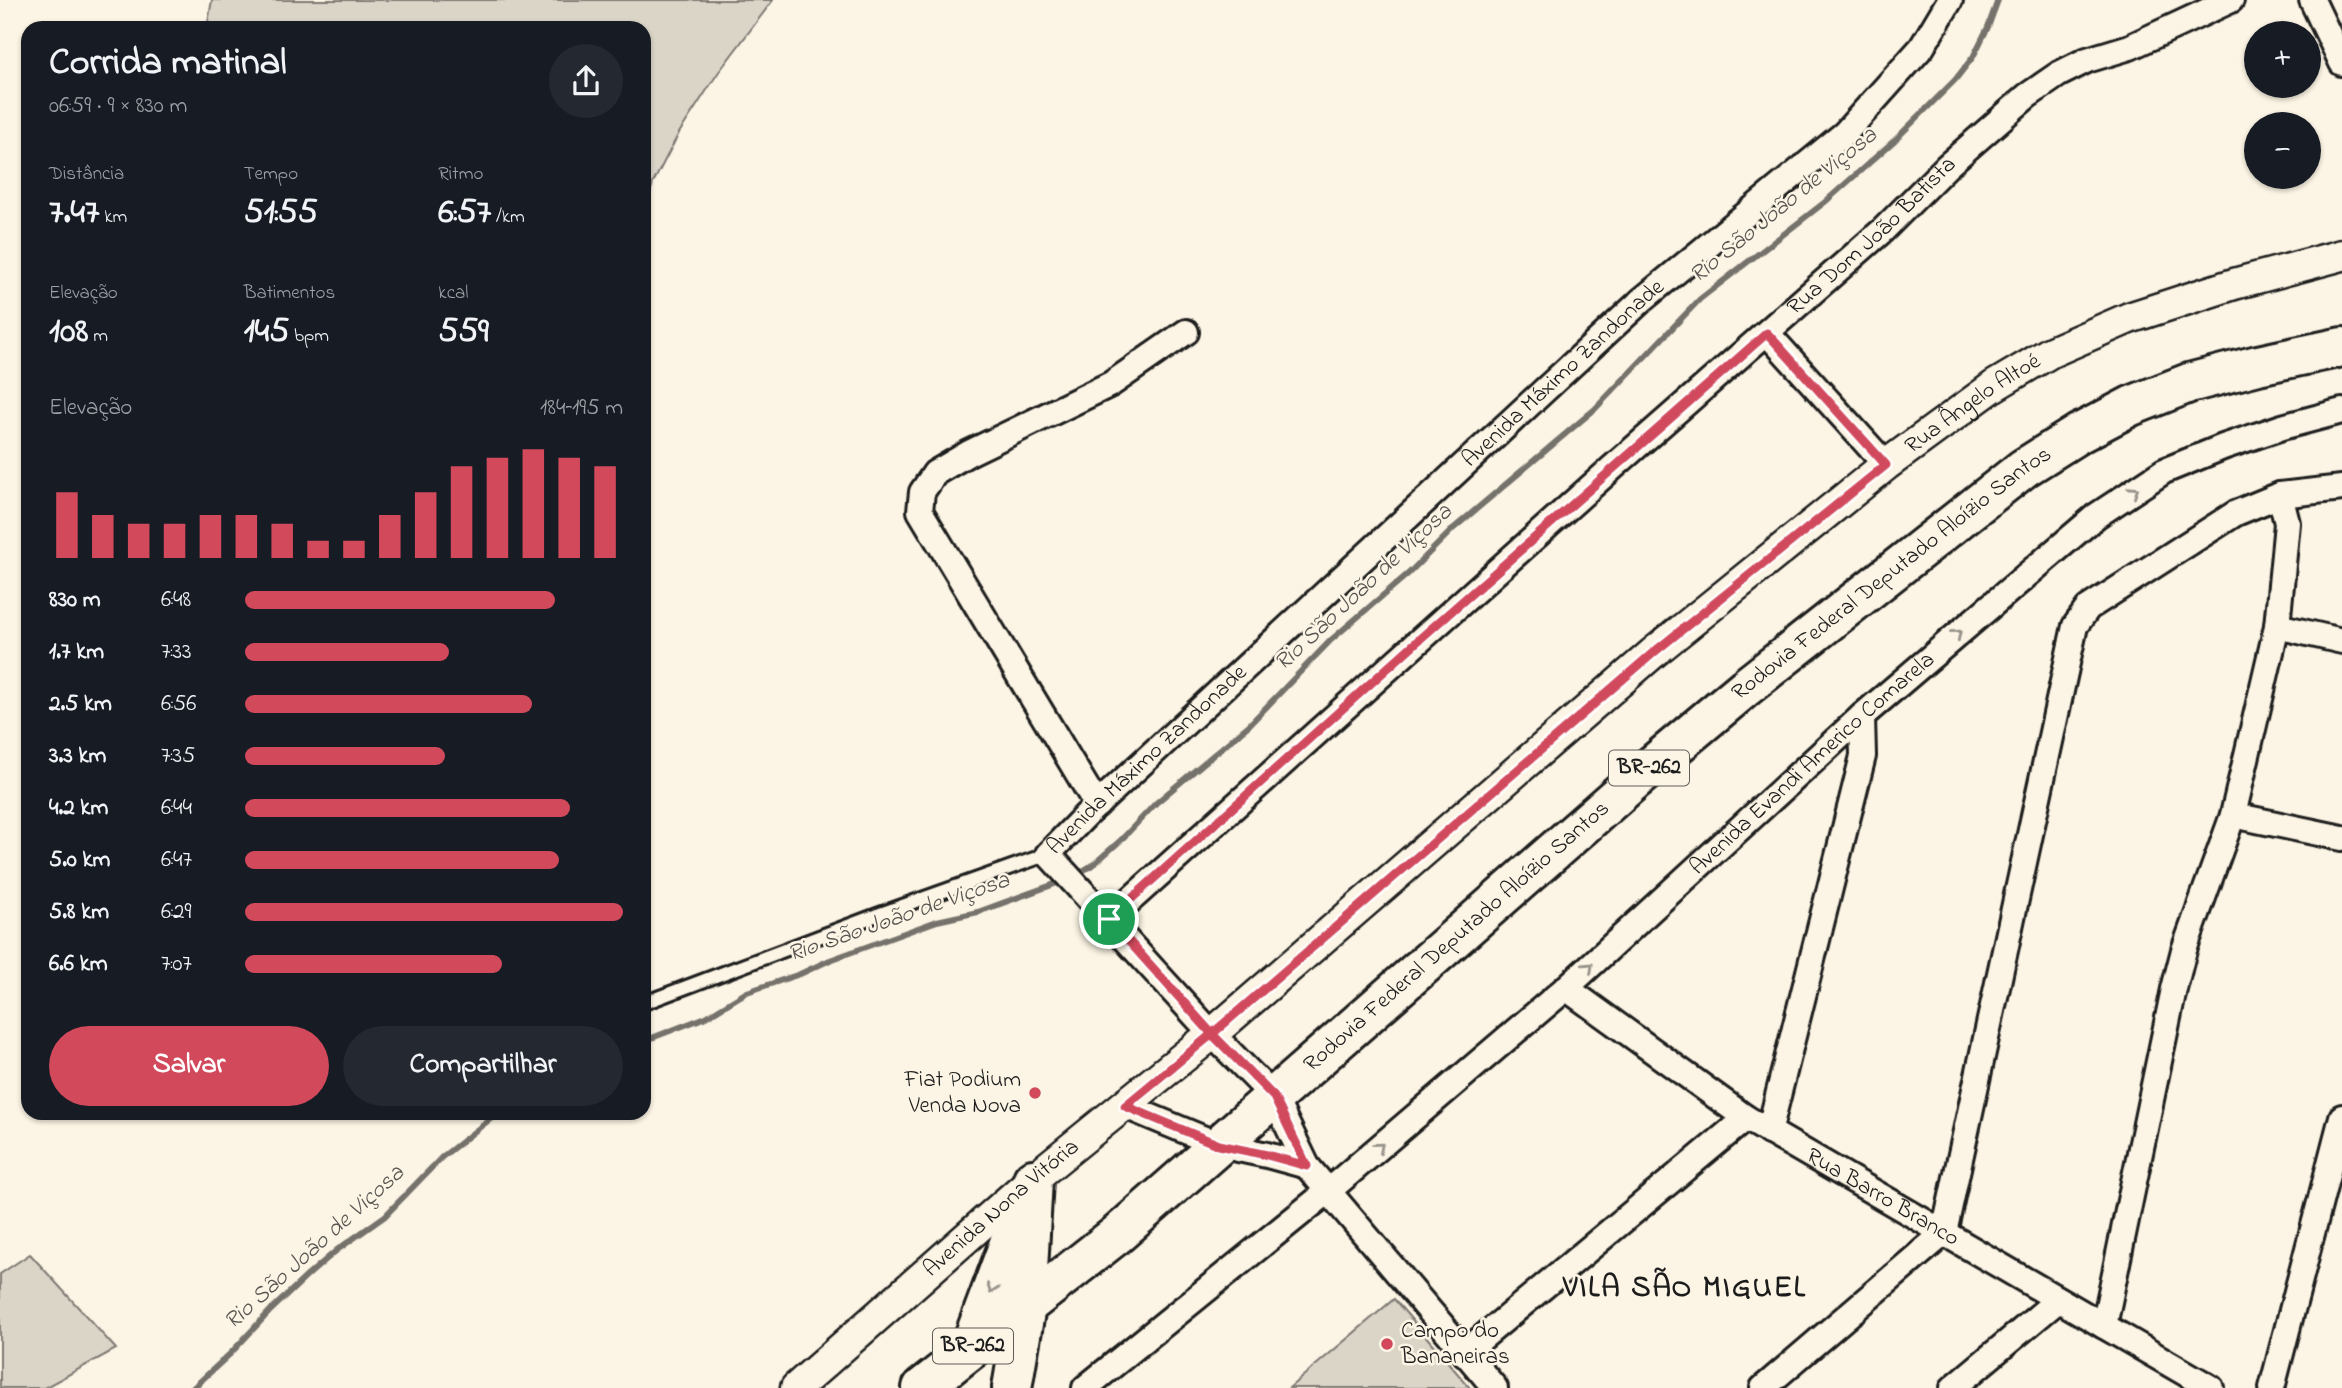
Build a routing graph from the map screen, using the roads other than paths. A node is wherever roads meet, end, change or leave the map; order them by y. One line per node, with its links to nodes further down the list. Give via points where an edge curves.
1 (1951, 0): 17 (street, Avenida Máximo Zandonade, via 1922,47 1845,133 1643,299)
2 (2231, 0): 4 (street, Rua Dom João Batista)
3 (2312, 0): 5 (street)
4 (2204, 6): 8 (street, Rua Dom João Batista, via 2130,47 2059,74 2027,96)
5 (2342, 63)
6 (2342, 254): 11 (street, Rua Ângelo Altoé, via 2129,318 2051,352 1994,386)
7 (1186, 332): 17 (street, via 1111,384 934,473 922,492 920,511)
8 (1767, 333): 11 (street); 21 (street, Rua Dom João Batista)
9 (2342, 347): 25 (highway, Rodovia Federal Deputado Aloízio Santos / BR-262, via 2189,383 2131,406 2024,467 1726,703)
10 (2342, 411): 16 (street, Avenida Evandi Americo Comarela, one-way to 10, via 2096,516 2164,471 2270,431)
11 (1886, 465): 24 (street, Rua Ângelo Altoé, via 1653,653)
12 (2342, 488): 13 (street)
13 (2280, 495): 14 (street, via 2287,523); 34 (street, via 2225,520 2088,608 2075,626)
14 (2277, 626): 15 (street); 18 (street)
15 (2342, 641)
16 (1862, 716): 22 (street, Avenida Evandi Americo Comarela, one-way to 16); 29 (street, via 1863,755)
17 (1097, 805): 20 (street, Avenida Máximo Zandonade)
18 (2233, 815): 19 (street); 37 (street, via 2183,950)
19 (2342, 838)
20 (1051, 858): 21 (street, Avenida Máximo Zandonade); 23 (lane, via 877,915)
21 (1103, 913): 24 (street, Avenida Máximo Zandonade)
22 (1566, 988): 28 (street, Rua Barro Branco); 33 (street, Avenida Evandi Americo Comarela, one-way to 22)
23 (651, 1000)
24 (1212, 1034): 25 (street, Avenida Máximo Zandonade); 26 (street, Avenida Nona Vitória)
25 (1274, 1097): 30 (highway, Rodovia Federal Deputado Aloízio Santos / BR-262); 31 (street, Avenida Máximo Zandonade)
26 (1125, 1106): 30 (street); 32 (street, Avenida Nona Vitória)
27 (2342, 1117): 48 (street)
28 (1746, 1118): 29 (street, Rua Barro Branco); 39 (street)
29 (1769, 1132): 34 (street, Rua Barro Branco)
30 (1219, 1145): 31 (street); 36 (highway, Rodovia Federal Deputado Aloízio Santos / BR-262, via 1119,1233)
31 (1307, 1166): 33 (street, Avenida Máximo Zandonade)
32 (1033, 1179): 36 (highway); 38 (highway, one-way to 38); 40 (street, Avenida Nona Vitória)
33 (1327, 1192): 39 (street, Avenida Máximo Zandonade); 43 (street, Avenida Evandi Americo Comarela)
34 (1944, 1233): 35 (street, Rua Barro Branco); 45 (street)
35 (2058, 1300): 37 (street, Rua Barro Branco); 46 (street)
36 (1026, 1306): 38 (highway, Rodovia Federal Deputado Aloízio Santos / BR-262); 42 (highway)
37 (2104, 1326): 47 (street, Rua Barro Branco)
38 (970, 1348): 41 (highway, Rodovia Federal Deputado Aloízio Santos / BR-262)
39 (1464, 1353): 44 (street, Avenida Máximo Zandonade)
40 (796, 1388)
41 (922, 1388)
42 (1012, 1388)
43 (1085, 1388)
44 (1495, 1388)
45 (1763, 1388)
46 (1953, 1388)
47 (2211, 1388)
48 (2272, 1388)

